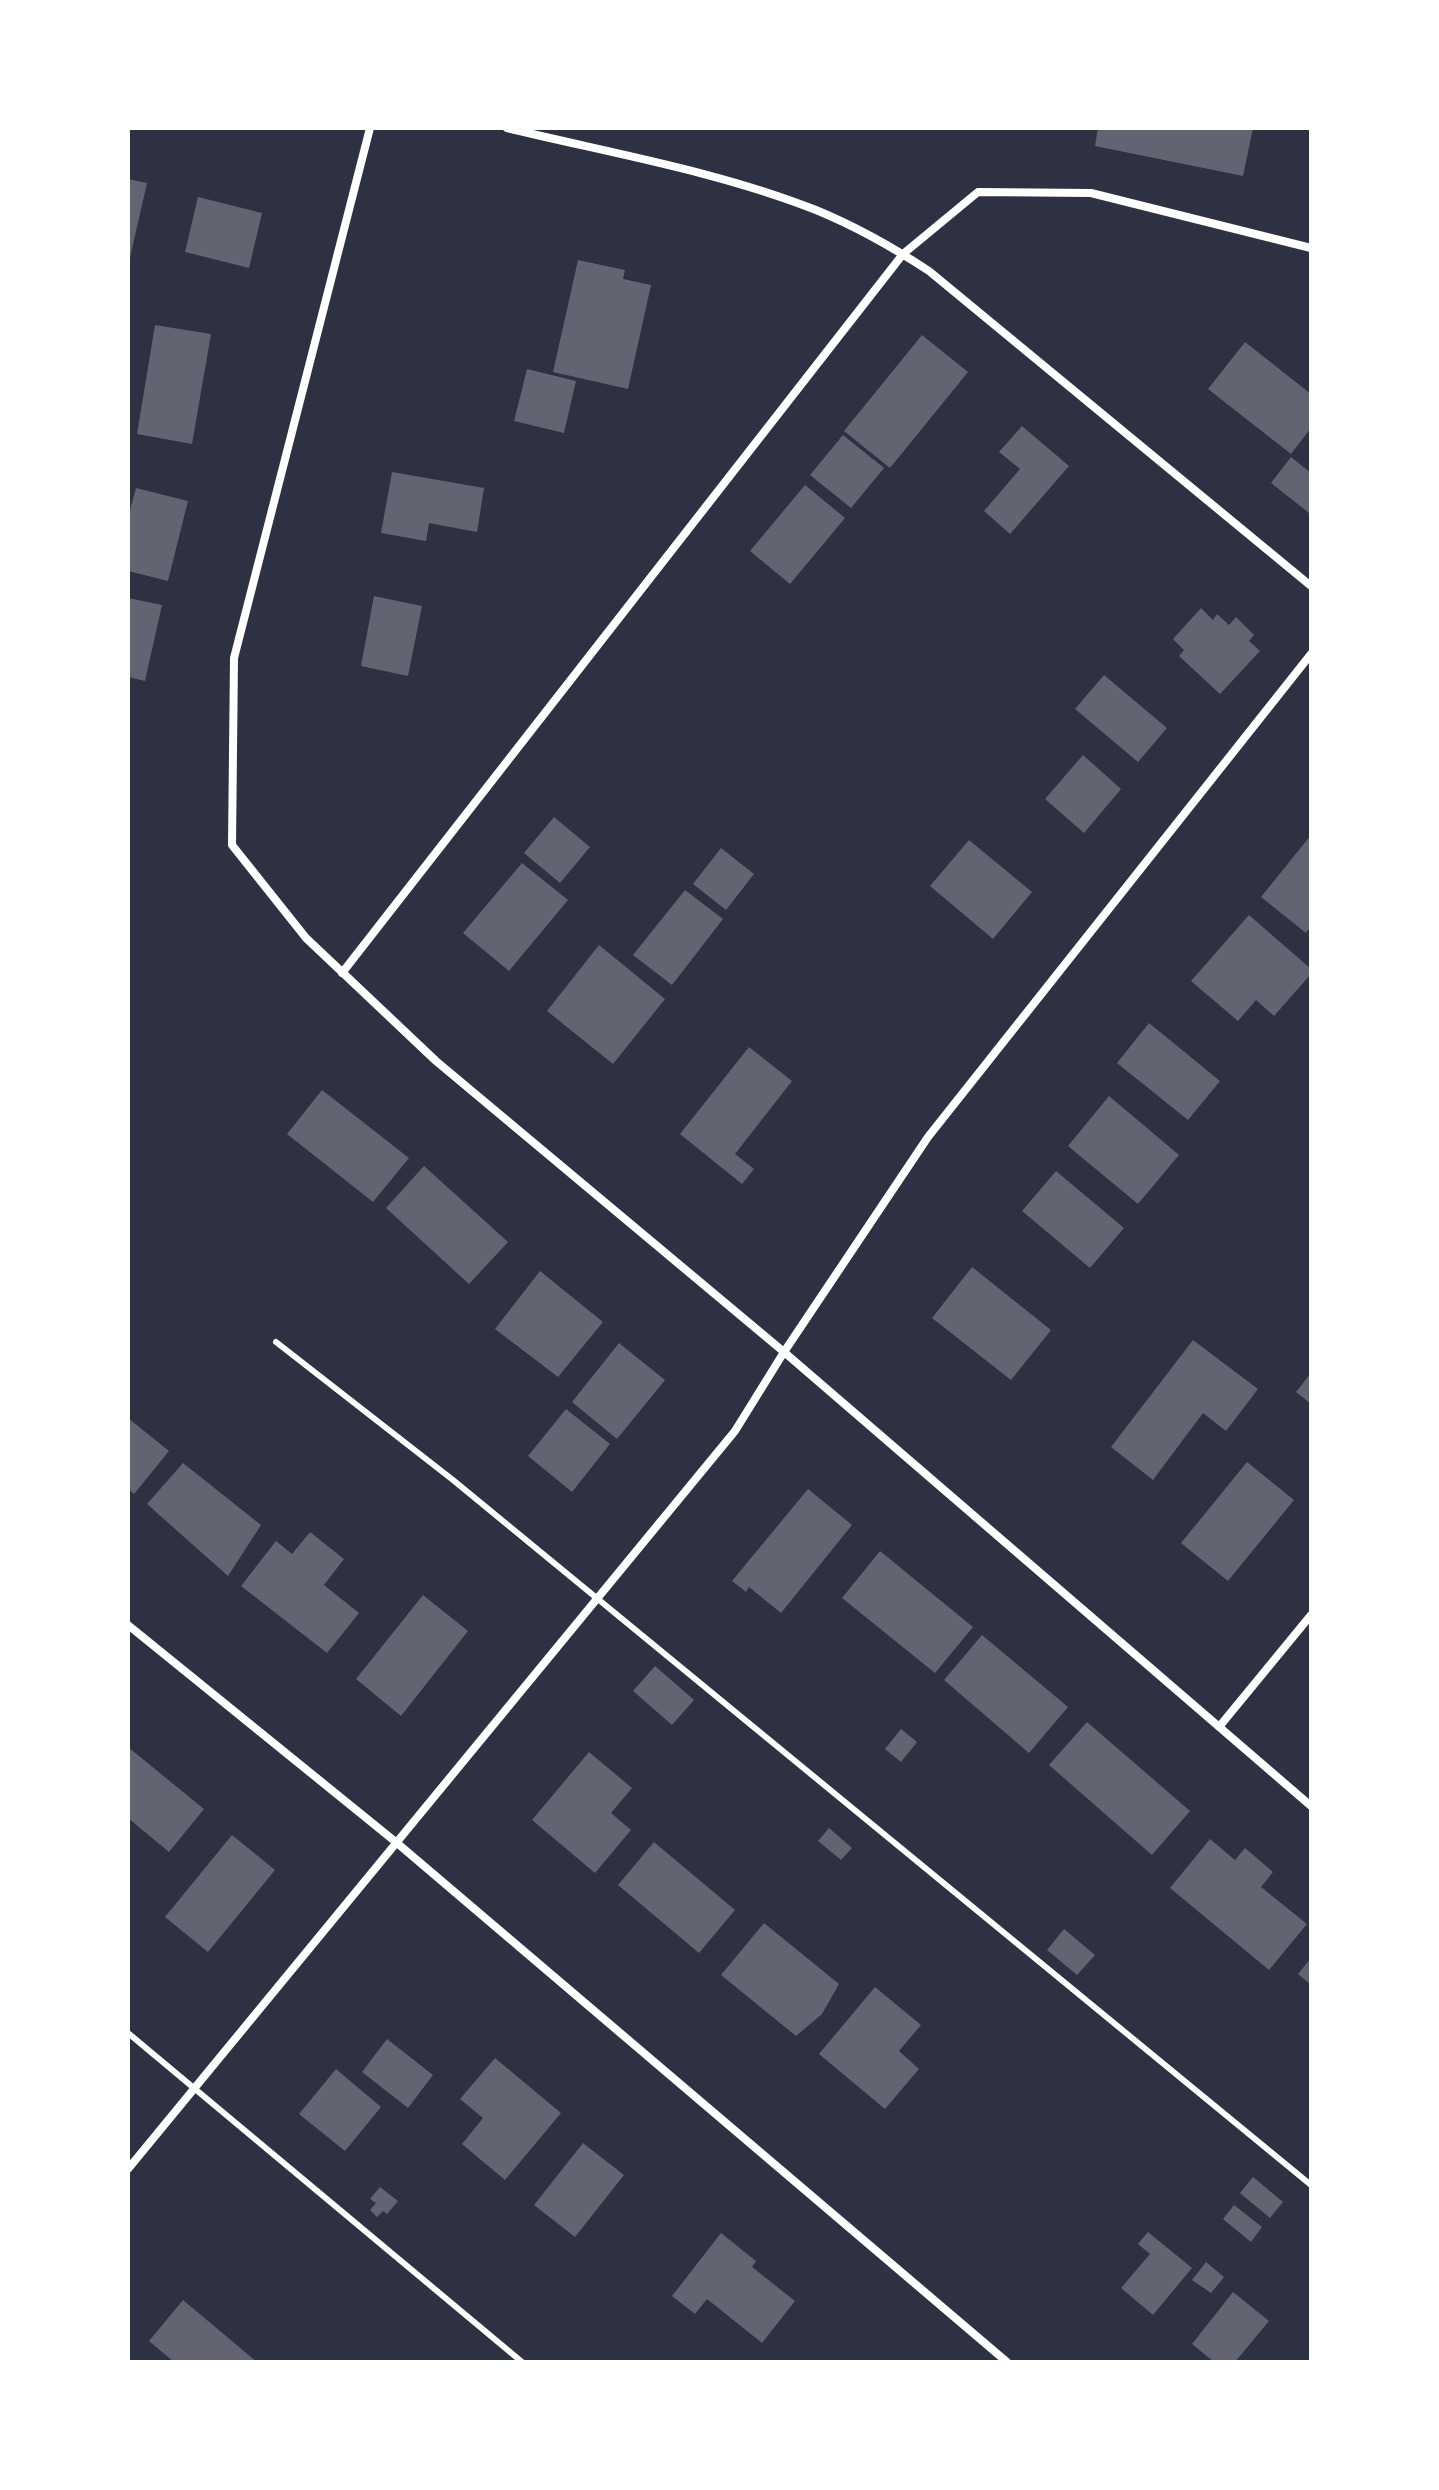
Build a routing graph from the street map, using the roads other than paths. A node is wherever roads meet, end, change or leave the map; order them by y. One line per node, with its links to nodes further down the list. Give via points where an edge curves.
1 (370, 128): 7 (street, via 234,658 232,845 306,938)
2 (507, 128): 4 (street, via 718,179 817,211)
3 (1311, 248): 4 (street, via 1091,193 978,192)
4 (903, 254): 5 (street); 7 (street)
5 (1311, 586)
6 (1311, 654): 9 (street, via 928,1137)
7 (342, 973): 9 (street, via 436,1061)
8 (276, 1342): 10 (lane)
9 (784, 1352): 10 (street, via 735,1431); 13 (street)
10 (598, 1599): 15 (street); 19 (lane)
11 (1311, 1615): 13 (street)
12 (128, 1625): 15 (street)
13 (1219, 1727): 14 (street)
14 (1311, 1806)
15 (397, 1843): 17 (street); 21 (street)
16 (128, 2033): 17 (lane)
17 (193, 2090): 18 (street); 20 (lane)
18 (128, 2169)
19 (1311, 2185)
20 (522, 2362)
21 (1007, 2362)

